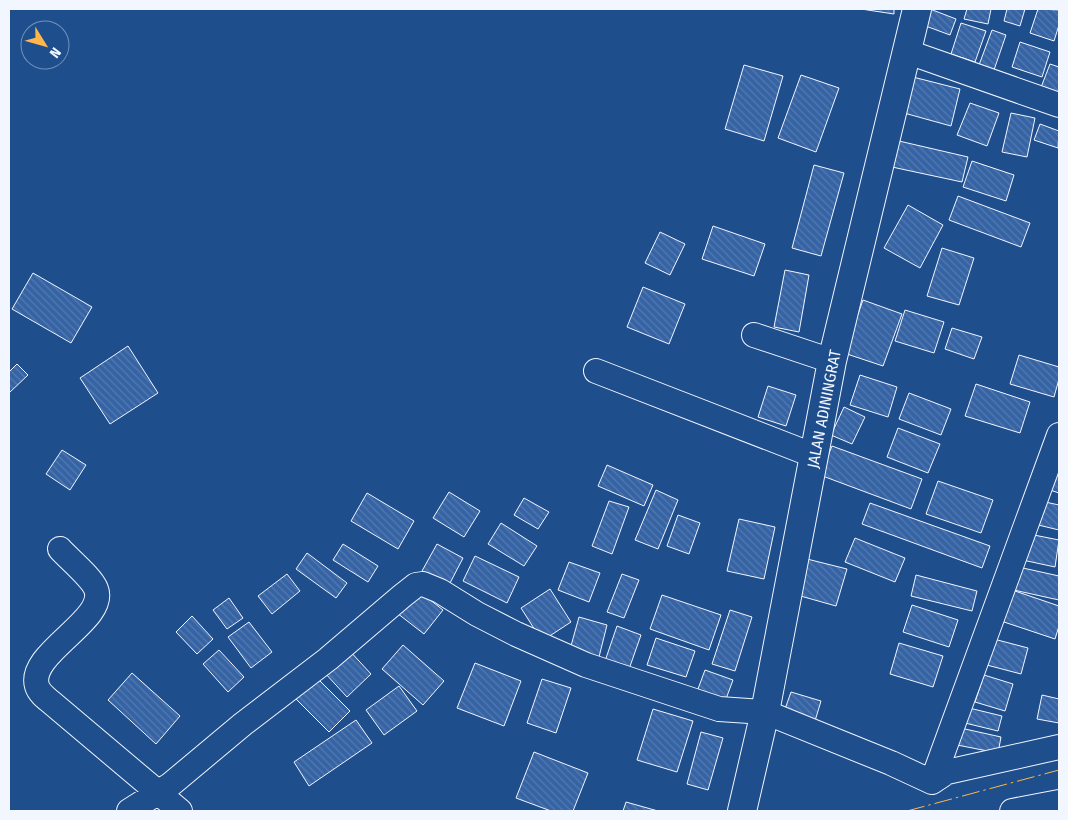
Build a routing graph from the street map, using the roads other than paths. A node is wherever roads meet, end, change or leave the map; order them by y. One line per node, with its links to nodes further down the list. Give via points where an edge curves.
1 (917, 9): 2 (street, JALAN ADININGRAT)
2 (908, 52): 3 (street); 5 (street, JALAN ADININGRAT)
3 (1059, 105)
4 (754, 335): 5 (street)
5 (832, 361): 8 (street, JALAN ADININGRAT)
6 (596, 371): 8 (street)
7 (1059, 435): 12 (street)
8 (815, 456): 10 (street, JALAN ADININGRAT)
9 (60, 549): 13 (street, via 96,588 98,597 94,610 56,647 40,669 37,686 52,703)
10 (765, 712): 12 (street); 13 (street, via 720,709 586,665 516,634 429,585 416,585); 17 (street, JALAN ADININGRAT)
11 (1059, 747): 12 (street, via 946,772)
12 (932, 782)
13 (158, 794): 15 (street); 16 (street)
14 (1057, 805): 18 (street)
15 (129, 811)
16 (180, 811)
17 (742, 811)
18 (1012, 811)

